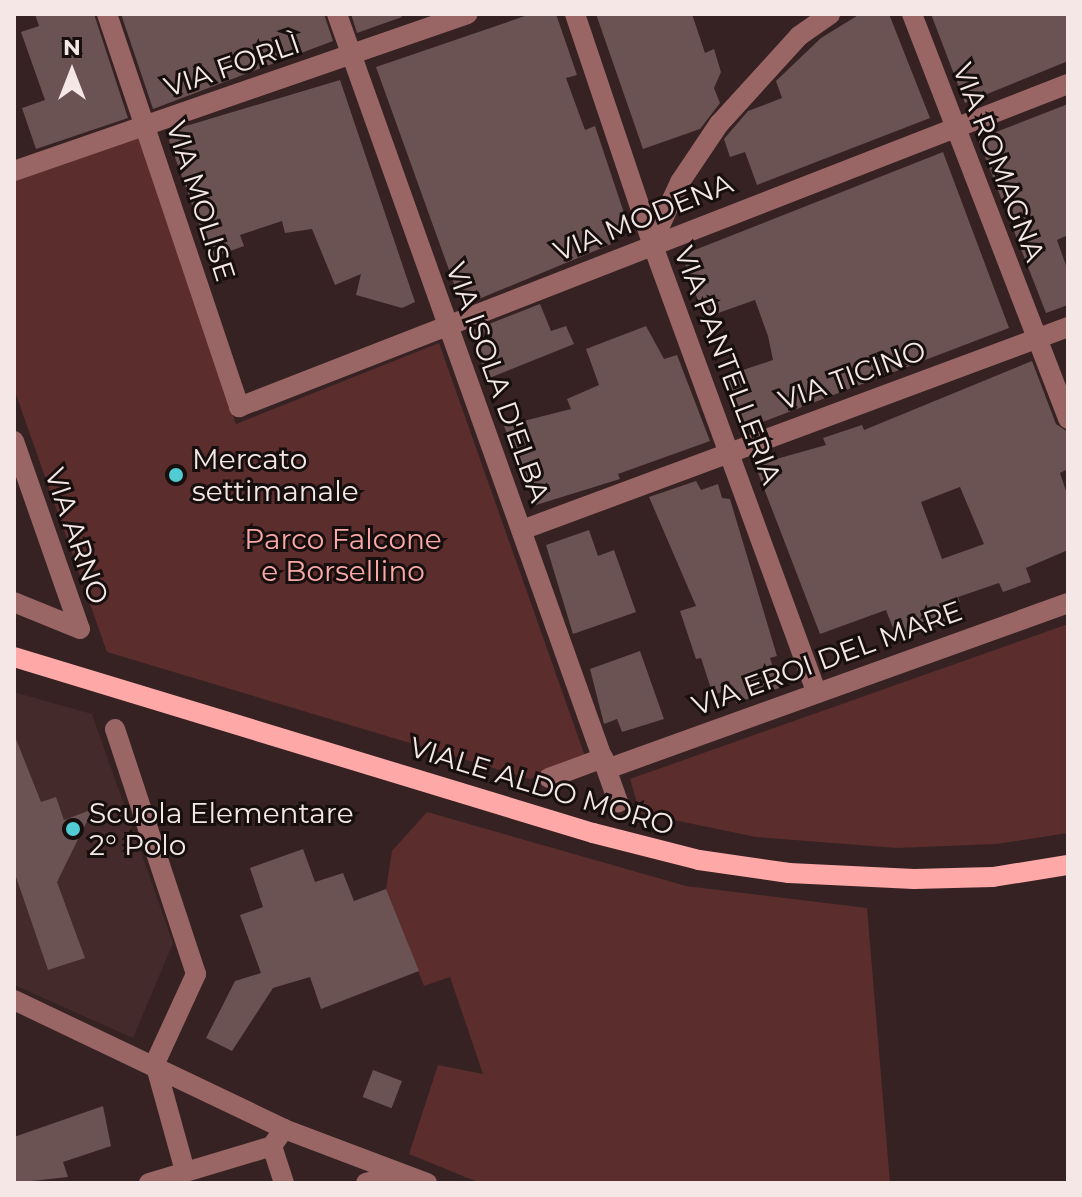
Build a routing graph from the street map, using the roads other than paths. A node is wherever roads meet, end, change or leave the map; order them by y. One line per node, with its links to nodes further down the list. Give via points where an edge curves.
1 (107, 14): 9 (street, VIA MOLISE)
2 (337, 14): 7 (street, VIA ISOLA D'ELBA)
3 (468, 14): 7 (street, VIA FORLÌ)
4 (575, 14): 12 (street, VIA PANTELLERIA)
5 (830, 14): 12 (street, via 799,36 719,124 680,182)
6 (912, 14): 10 (street, VIA ROMAGNA)
7 (351, 54): 9 (street, VIA FORLÌ); 13 (street, VIA ISOLA D'ELBA)
8 (1068, 84): 10 (street, VIA MODENA)
9 (146, 124): 11 (street, VIA FORLÌ); 16 (street, VIA MOLISE)
10 (956, 129): 12 (street, VIA MODENA); 15 (street, VIA ROMAGNA)
11 (14, 171)
12 (652, 243): 13 (street, VIA MODENA); 19 (street, VIA PANTELLERIA)
13 (448, 326): 16 (street, VIA MODENA); 20 (street, VIA ISOLA D'ELBA)
14 (1068, 327): 15 (street, VIA TICINO)
15 (1037, 339): 17 (street, VIA ROMAGNA); 19 (street, VIA TICINO)
16 (239, 407)
17 (1068, 419)
18 (14, 441): 21 (street, VIA ARNO, via 80,629)
19 (731, 449): 20 (street, VIA TICINO); 24 (street, VIA PANTELLERIA)
20 (522, 530): 26 (street, VIA ISOLA D'ELBA)
21 (14, 602)
22 (1068, 603): 24 (street, VIA EROI DEL MARE)
23 (14, 657): 29 (main road, VIALE ALDO MORO, via 593,833 699,860 789,873 899,879 993,877)
24 (816, 690): 26 (street, VIA EROI DEL MARE)
25 (115, 729): 31 (street, via 196,974)
26 (605, 763): 27 (street, VIA EROI DEL MARE); 28 (street, VIA ISOLA D'ELBA)
27 (549, 778)
28 (618, 802)
29 (1068, 865)
30 (14, 1000): 31 (street)
31 (155, 1063): 32 (street); 34 (street)
32 (284, 1129): 33 (street); 35 (street)
33 (272, 1146): 34 (street); 37 (street)
34 (185, 1171): 36 (street)
35 (401, 1178): 38 (street); 39 (street)
36 (149, 1183)
37 (284, 1183)
38 (366, 1183)
39 (427, 1183)

